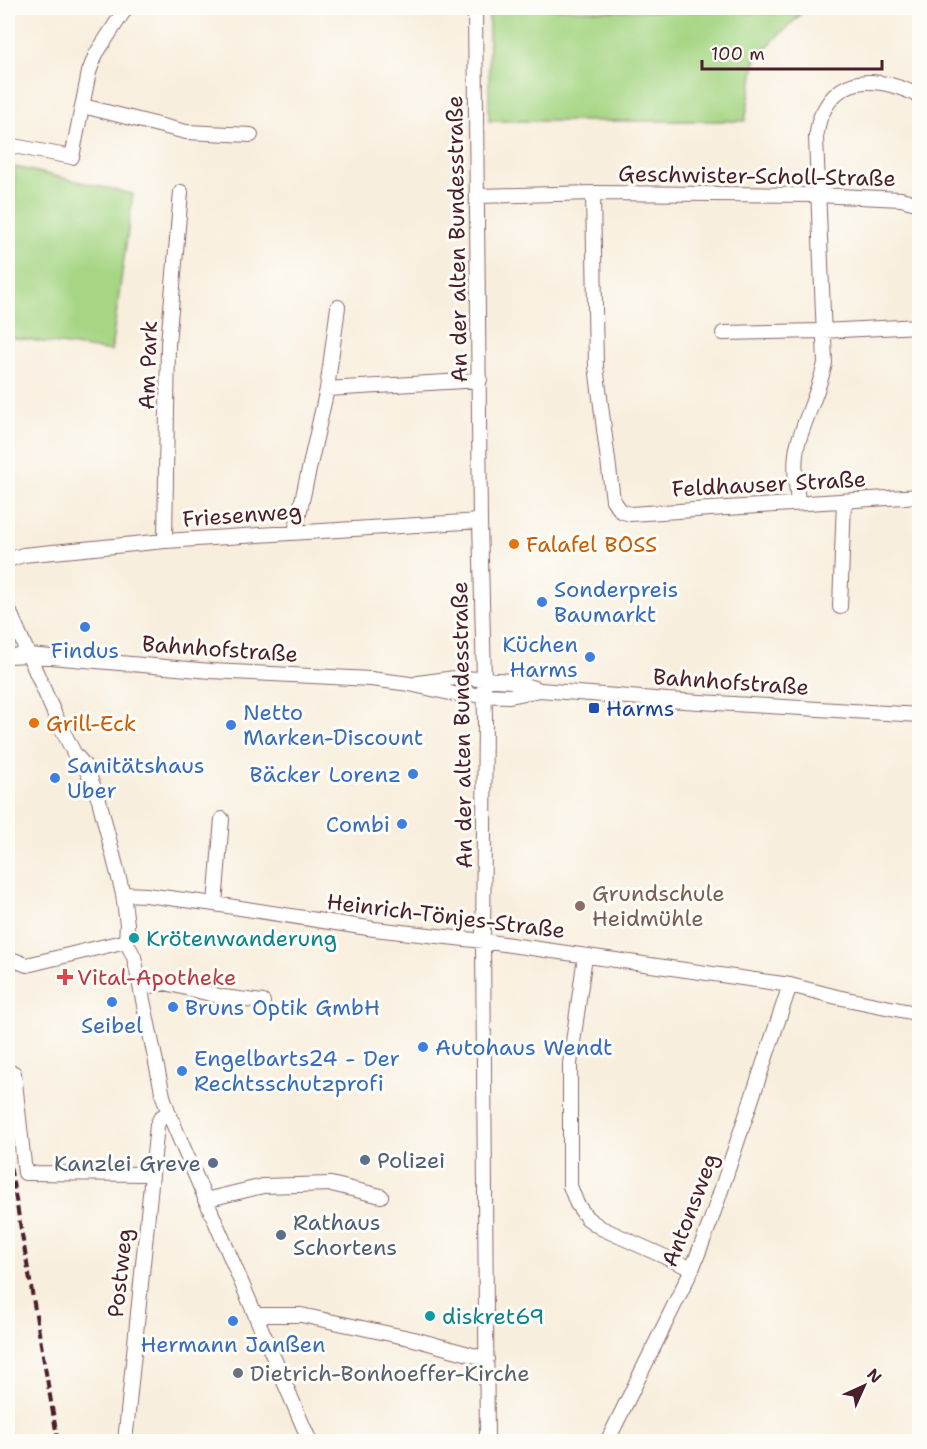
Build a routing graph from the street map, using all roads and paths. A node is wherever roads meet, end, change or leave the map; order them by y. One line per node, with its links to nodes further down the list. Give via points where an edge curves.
1 (126, 8): 4 (street, via 96,54)
2 (475, 8): 10 (street, An der alten Bundesstraße)
3 (920, 96): 9 (street, via 874,81 849,85 834,96 821,114 816,137)
4 (83, 106): 5 (street, via 186,132); 6 (street, via 72,158)
5 (252, 135)
6 (8, 145)
7 (182, 192): 24 (street, Am Park, via 168,344)
8 (593, 193): 9 (street, Geschwister-Scholl-Straße); 10 (street, Geschwister-Scholl-Straße); 21 (street, Geschwister-Scholl-Straße, via 596,366 614,500)
9 (817, 195): 11 (street, Geschwister-Scholl-Straße, via 901,199); 14 (street)
10 (477, 196): 16 (street, An der alten Bundesstraße)
11 (920, 204)
12 (338, 307): 17 (street)
13 (920, 326): 14 (street)
14 (822, 331): 15 (street); 20 (street, via 825,363 798,444)
15 (723, 333)
16 (480, 380): 17 (street); 22 (street, An der alten Bundesstraße)
17 (327, 390): 23 (street)
18 (920, 496): 19 (street, Feldhauser Straße)
19 (843, 501): 20 (street, Feldhauser Straße); 26 (street)
20 (798, 503): 21 (street, Feldhauser Straße, via 630,514)
21 (621, 511)
22 (480, 521): 23 (street, Friesenweg); 31 (street, An der alten Bundesstraße)
23 (295, 532): 24 (street, Friesenweg)
24 (165, 541): 25 (street, Friesenweg, via 23,555)
25 (8, 560)
26 (840, 607)
27 (8, 608): 28 (street)
28 (28, 655): 29 (street, Bahnhofstraße); 30 (street); 32 (street, Bahnhofstraße); 37 (street, via 99,800)
29 (8, 656)
30 (8, 666)
31 (484, 679): 32 (street, Bahnhofstraße); 33 (street, Bahnhofstraße, via 511,681); 34 (street, An der alten Bundesstraße)
32 (410, 684): 34 (street, Bahnhofstraße)
33 (540, 690): 34 (street, Bahnhofstraße); 35 (street, Bahnhofstraße)
34 (485, 696): 40 (street, An der alten Bundesstraße)
35 (920, 715)
36 (222, 819): 38 (street)
37 (123, 894): 38 (street, Heinrich-Tönjes-Straße); 39 (street)
38 (215, 904): 40 (street, Heinrich-Tönjes-Straße, via 374,929)
39 (126, 940): 42 (street, via 27,965); 44 (street)
40 (483, 940): 41 (street, Heinrich-Tönjes-Straße); 54 (street, An der alten Bundesstraße)
41 (585, 956): 43 (street, Heinrich-Tönjes-Straße); 52 (street, via 570,1064 570,1186 587,1218 601,1228)
42 (8, 958)
43 (790, 985): 46 (street, Heinrich-Tönjes-Straße); 52 (street, Antonsweg)
44 (141, 988): 45 (street, via 166,983); 48 (street)
45 (263, 1002)
46 (920, 1014)
47 (14, 1073): 49 (street, via 25,1173)
48 (169, 1114): 49 (street, Postweg, via 161,1117 157,1125); 51 (street)
49 (151, 1174): 55 (street, Postweg)
50 (381, 1196): 51 (street, via 331,1184 263,1186)
51 (205, 1200): 53 (street)
52 (692, 1269): 58 (street, Antonsweg)
53 (257, 1315): 54 (street, via 301,1315); 56 (street)
54 (487, 1359): 57 (street, An der alten Bundesstraße)
55 (125, 1442)
56 (310, 1442)
57 (487, 1442)
58 (607, 1442)

